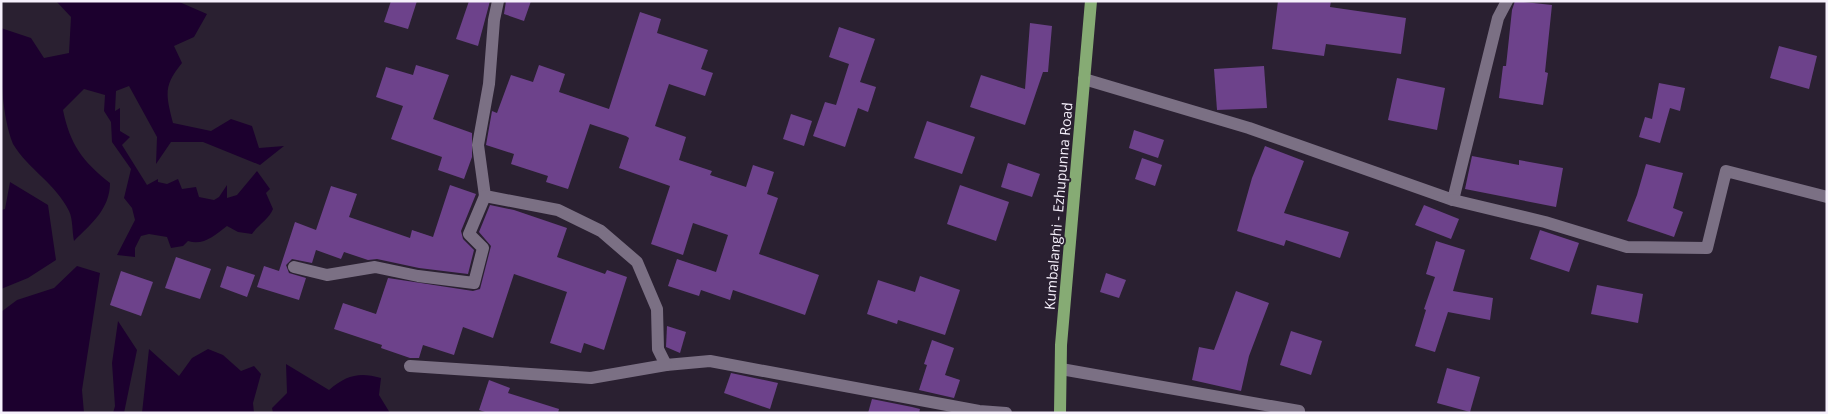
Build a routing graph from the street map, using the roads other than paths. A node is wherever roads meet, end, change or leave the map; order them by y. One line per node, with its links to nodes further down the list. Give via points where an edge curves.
1 (498, 1): 5 (street, via 489,84 478,145)
2 (1091, 1): 4 (main road, Kumbalanghi - Ezhupunna Road)
3 (1507, 1): 7 (street, via 1498,18)
4 (1084, 79): 7 (street, via 1249,128); 11 (main road, Kumbalanghi - Ezhupunna Road)
5 (485, 196): 8 (street, via 469,234 483,248 474,283 375,267 327,275); 9 (street, via 558,210 601,231 637,262 657,309 658,349)
6 (1827, 197): 7 (street, via 1726,171 1707,248 1627,247 1545,222)
7 (1453, 200)
8 (294, 267)
9 (666, 365): 10 (street, via 590,378); 13 (street, via 710,361)
10 (410, 366)
11 (1061, 369): 12 (street); 14 (main road, Kumbalanghi - Ezhupunna Road)
12 (1298, 411)
13 (1006, 413)
14 (1060, 413)

